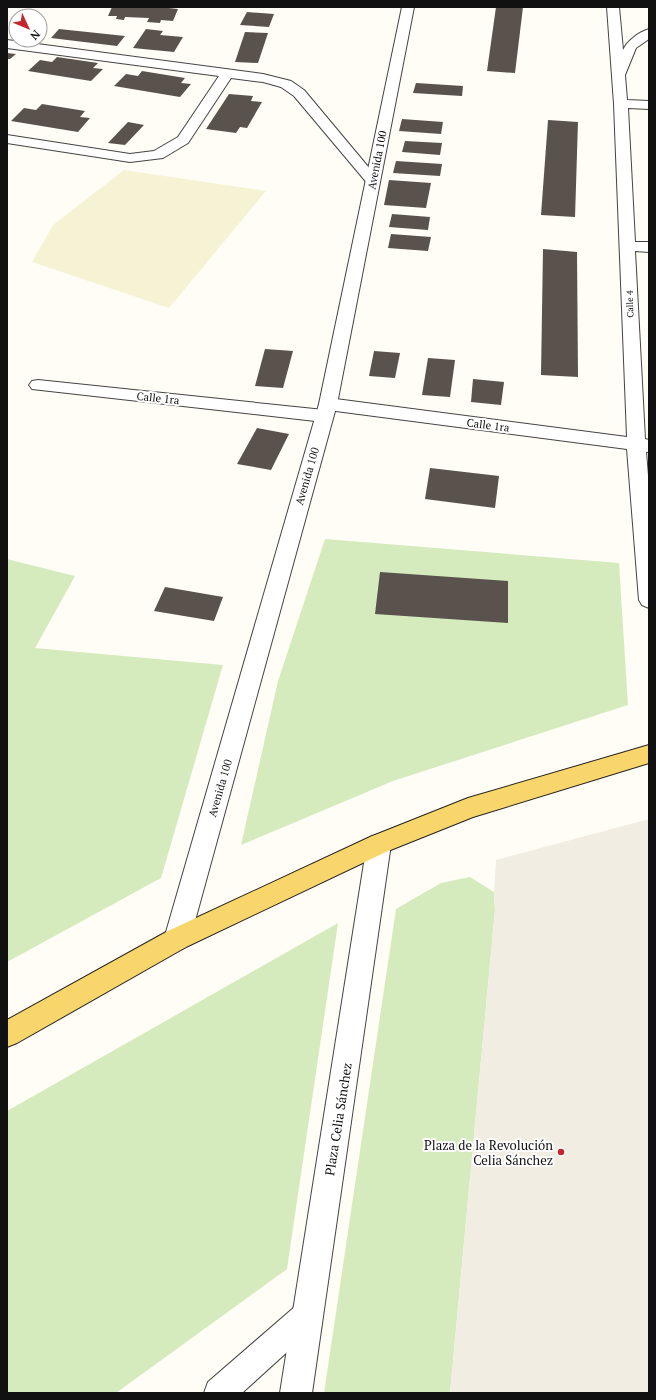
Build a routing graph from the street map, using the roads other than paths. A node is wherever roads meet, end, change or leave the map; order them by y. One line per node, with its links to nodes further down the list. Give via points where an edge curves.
1 (408, 7): 10 (street, Avenida 100)
2 (613, 7): 6 (street, Calle 4)
3 (649, 32): 6 (street, via 631,46)
4 (7, 44): 5 (street)
5 (227, 74): 9 (street, via 183,140 158,155 130,158); 10 (street, via 264,78 286,84 299,93)
6 (619, 76): 7 (street, Calle 4)
7 (621, 104): 8 (street); 11 (street, Calle 4)
8 (649, 105)
9 (7, 139)
10 (373, 181): 14 (street, Avenida 100)
11 (628, 246): 12 (street); 15 (street, Calle 4)
12 (649, 247)
13 (38, 384): 14 (street, Calle 1ra)
14 (326, 410): 15 (street, Calle 1ra); 19 (street, Avenida 100)
15 (643, 445): 16 (street, Calle 4)
16 (649, 600)
17 (649, 754): 18 (main road, via 468,808)
18 (379, 844): 19 (main road); 21 (street, Plaza Celia Sánchez)
19 (178, 939): 20 (main road)
20 (7, 1034)
21 (308, 1314): 22 (lane); 23 (street, Plaza Celia Sánchez)
22 (219, 1393)
23 (296, 1393)

